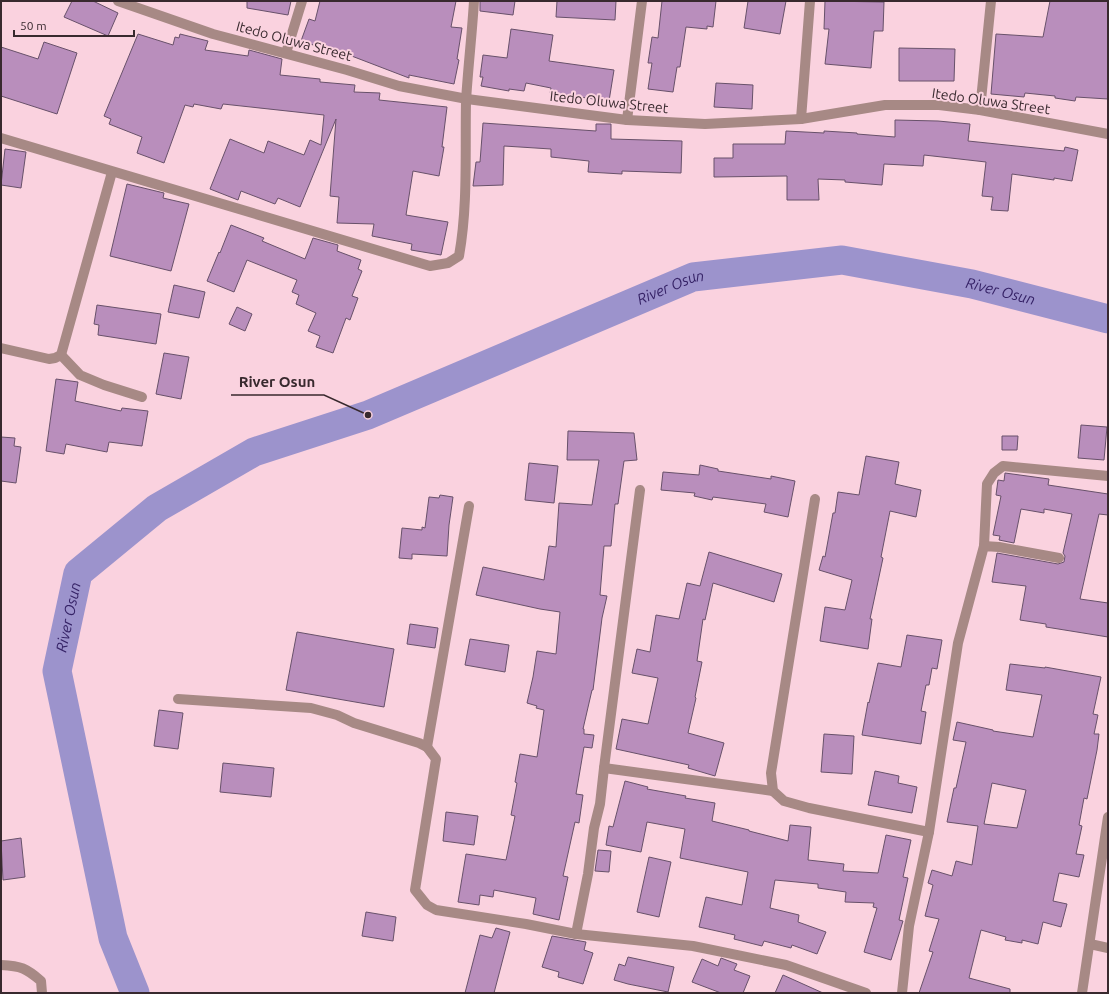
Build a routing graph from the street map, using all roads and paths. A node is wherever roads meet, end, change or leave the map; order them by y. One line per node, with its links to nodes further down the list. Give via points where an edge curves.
1 (118, 1): 7 (street, Itedo Oluwa Street, via 213,34)
2 (302, 1): 7 (street)
3 (474, 1): 8 (street)
4 (642, 1): 11 (street)
5 (810, 1): 10 (street)
6 (991, 1): 9 (street)
7 (286, 53): 8 (street, Itedo Oluwa Street, via 399,86)
8 (466, 99): 11 (street, Itedo Oluwa Street); 14 (street, via 462,243 460,256 448,263 430,266)
9 (980, 110): 10 (street, Itedo Oluwa Street, via 939,105 885,105); 12 (street, Itedo Oluwa Street)
10 (801, 119): 11 (street, Itedo Oluwa Street, via 705,124)
11 (627, 120)
12 (1108, 134)
13 (1, 138): 14 (street)
14 (112, 172): 16 (street)
15 (1, 348): 16 (street, via 49,359)
16 (61, 355): 17 (street, via 80,375)
17 (142, 397)
18 (1108, 476): 22 (street, via 1002,466 987,484)
19 (640, 490): 26 (street)
20 (815, 499): 27 (street, via 771,773)
21 (470, 506): 25 (street)
22 (984, 546): 23 (street); 29 (street, via 958,643)
23 (1059, 558)
24 (178, 699): 25 (street, via 311,708)
25 (427, 747): 30 (street, via 436,759 415,890 421,898 436,910)
26 (604, 768): 27 (street); 30 (street, via 600,804)
27 (773, 791): 29 (street, via 784,801 809,808)
28 (1108, 817): 31 (street)
29 (929, 832): 36 (street, via 909,926)
30 (576, 934): 35 (street, via 693,946 786,966)
31 (1090, 944): 32 (street); 37 (street)
32 (1108, 948)
33 (1, 965): 34 (street, via 17,966 33,974 41,981)
34 (42, 993)
35 (866, 993)
36 (902, 993)
37 (1082, 993)

